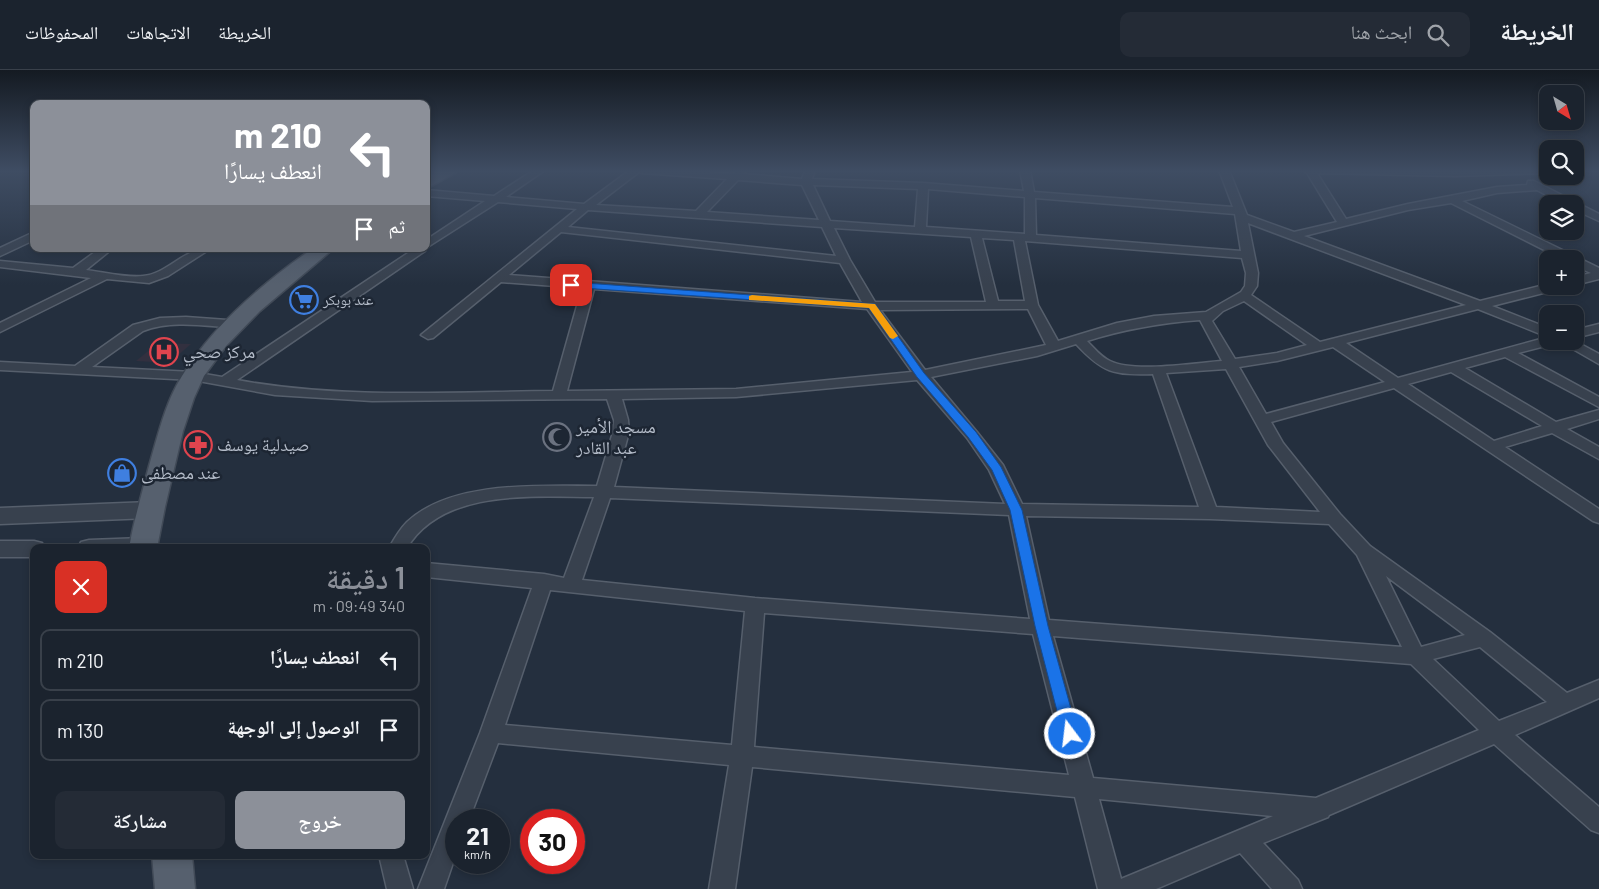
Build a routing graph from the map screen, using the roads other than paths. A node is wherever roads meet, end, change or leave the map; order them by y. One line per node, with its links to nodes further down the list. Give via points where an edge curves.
1 (480, 208): 25 (street)
2 (585, 208): 19 (street)
3 (606, 208): 14 (street)
4 (704, 208): 14 (street)
5 (819, 208): 18 (street)
6 (922, 208): 20 (street)
7 (1028, 208): 24 (street)
8 (1177, 208): 15 (street)
9 (1239, 208): 15 (street)
10 (1334, 208): 17 (street)
11 (1403, 208): 17 (street)
12 (1468, 208): 26 (street)
13 (1584, 210): 16 (street)
14 (699, 214): 18 (street)
15 (1241, 214): 22 (street); 32 (street)
16 (1599, 218)
17 (1343, 223): 22 (street)
18 (825, 224): 20 (street); 33 (street)
19 (560, 229): 33 (street); 39 (street)
20 (920, 231): 21 (street)
21 (976, 234): 24 (street); 44 (street)
22 (1293, 236): 47 (street)
23 (30, 237): 31 (street)
24 (1025, 238): 32 (street); 45 (street)
25 (430, 242)
26 (1552, 250)
27 (102, 252): 36 (street)
28 (199, 252): 38 (street, via 148,280)
29 (320, 252): 49 (main road, via 287,276)
30 (417, 252): 70 (street)
31 (0, 253)
32 (1247, 255): 43 (street, via 1252,275)
33 (844, 260): 46 (street)
34 (0, 264): 36 (street)
35 (1584, 266): 37 (street)
36 (74, 273): 38 (street)
37 (1599, 274): 40 (street)
38 (104, 276): 50 (street)
39 (497, 278): 41 (street); 54 (street)
40 (1584, 278)
41 (590, 286): 46 (street); 73 (street)
42 (1539, 291): 47 (street)
43 (1244, 296): 48 (street); 59 (street)
44 (993, 305): 45 (street); 46 (street)
45 (1032, 305): 58 (street)
46 (872, 306): 68 (street)
47 (1481, 306): 52 (street); 56 (street)
48 (1210, 314): 55 (street, via 1133,323); 63 (street, via 1207,324)
49 (236, 324): 66 (street, via 148,324); 69 (main road, via 210,350)
50 (0, 328)
51 (1599, 328): 53 (street)
52 (1539, 329)
53 (1584, 332)
54 (428, 335)
55 (1077, 338): 58 (street); 67 (street, via 1108,365 1129,370)
56 (1336, 343): 59 (street); 71 (street)
57 (1539, 343): 61 (street)
58 (1054, 347): 68 (street)
59 (1319, 347): 63 (street)
60 (1581, 350): 62 (street)
61 (1508, 352): 65 (street); 74 (street)
62 (1599, 360)
63 (1231, 364): 67 (street); 76 (street)
64 (0, 366): 66 (street)
65 (1454, 368): 71 (street); 77 (street)
66 (78, 370): 69 (street)
67 (1158, 370): 83 (street)
68 (921, 375): 72 (street, via 736,393); 82 (street, via 997,469)
69 (193, 376): 70 (street); 81 (main road, via 179,404)
70 (223, 383): 73 (street, via 275,391 372,397)
71 (1397, 383): 76 (street); 78 (street)
72 (613, 394): 73 (street); 80 (street, via 621,432)
73 (559, 395)
74 (1599, 403)
75 (1599, 414): 77 (street)
76 (1262, 420): 85 (street, via 1276,445)
77 (1556, 427): 78 (street); 79 (street)
78 (1493, 446): 84 (street)
79 (1599, 454)
80 (604, 492): 82 (street); 88 (street, via 506,492 469,498 419,522 408,531); 94 (street)
81 (150, 510): 86 (street); 87 (main road)
82 (1016, 510): 83 (street); 96 (street)
83 (1210, 513): 85 (street)
84 (1599, 517)
85 (1334, 518): 91 (street)
86 (5, 521)
87 (144, 544)
88 (400, 544)
89 (0, 549): 90 (street)
90 (30, 549)
91 (1364, 551): 97 (street); 98 (street)
92 (430, 570): 93 (street)
93 (544, 581): 94 (street); 101 (street)
94 (571, 584): 95 (street)
95 (755, 605): 96 (street); 103 (street)
96 (1041, 626): 98 (street); 104 (street)
97 (1483, 638): 98 (street); 100 (street)
98 (1416, 656): 102 (street)
99 (1599, 689): 100 (street)
100 (1565, 704): 102 (street)
101 (491, 733): 103 (street); 106 (street)
102 (1497, 733): 105 (street); 107 (street)
103 (742, 756): 104 (street); 115 (street)
104 (1085, 788): 105 (street); 116 (street)
105 (1320, 808): 108 (street)
106 (462, 809)
107 (1599, 822)
108 (1244, 840): 117 (street); 118 (street)
109 (445, 852): 114 (street)
110 (172, 859): 112 (main road)
111 (392, 859): 113 (street)
112 (175, 889)
113 (400, 889)
114 (431, 889)
115 (722, 889)
116 (1110, 889)
117 (1127, 889)
118 (1290, 889)

